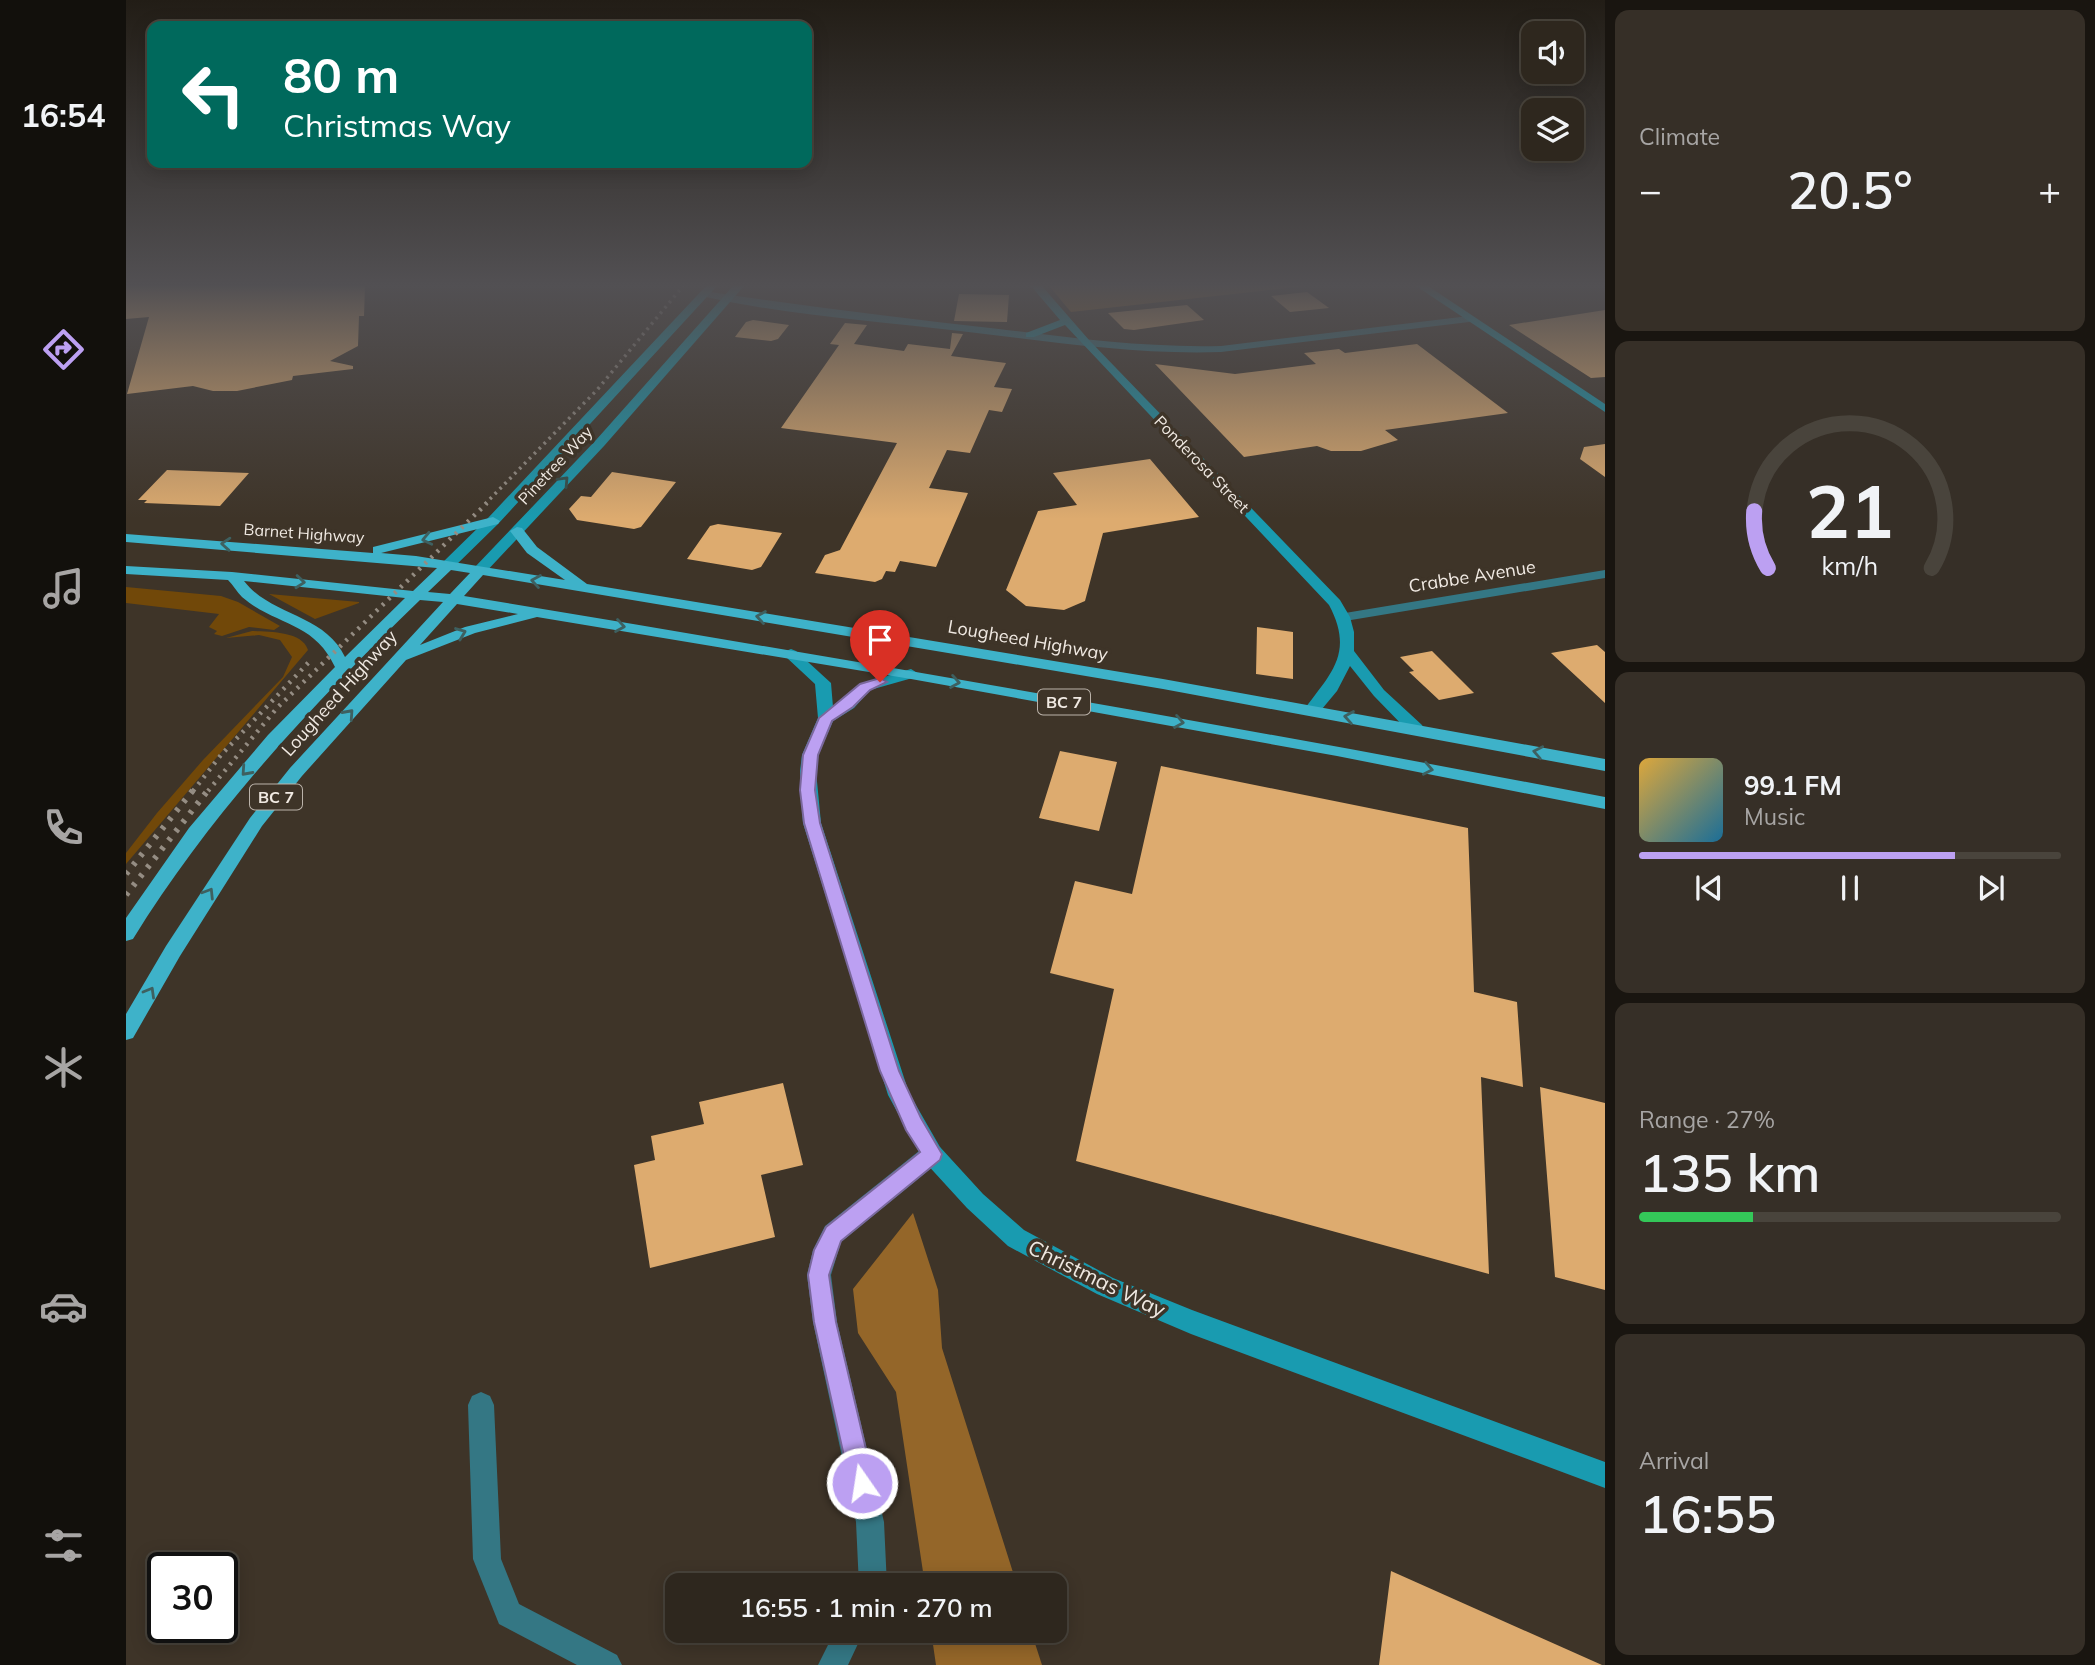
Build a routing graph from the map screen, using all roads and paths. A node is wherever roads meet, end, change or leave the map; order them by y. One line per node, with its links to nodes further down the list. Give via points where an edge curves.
1 (639, 364): 6 (street, Pinetree Way)
2 (671, 364): 7 (street, Pinetree Way, one-way to 2)
3 (1106, 364): 19 (street, Ponderosa Street)
4 (1537, 364): 5 (street)
5 (1605, 409)
6 (493, 521): 9 (main road, one-way to 9); 10 (street, Pinetree Way)
7 (517, 531): 12 (street, Pinetree Way); 15 (main road, via 532,550)
8 (126, 538): 9 (main road, Barnet Highway, one-way to 8)
9 (360, 554): 10 (main road, Barnet Highway)
10 (447, 566): 12 (main road, Barnet Highway / BC 7); 16 (main road, Lougheed Highway / BC 7)
11 (126, 570): 14 (main road)
12 (479, 571): 15 (main road, Lougheed Highway / BC 7, one-way to 12); 17 (main road, Lougheed Highway / BC 7)
13 (1605, 574): 19 (street, Crabbe Avenue)
14 (232, 576): 16 (main road, one-way to 16); 23 (main road, via 247,594 326,637)
15 (584, 588): 25 (main road, Lougheed Highway / BC 7, one-way to 15)
16 (418, 594): 17 (main road, BC 7); 23 (main road, Lougheed Highway / BC 7)
17 (453, 599): 18 (main road, BC 7); 22 (main road, Lougheed Highway / BC 7)
18 (540, 612): 21 (main road, BC 7, one-way to 21); 22 (main road, one-way to 18, via 470,630)
19 (1345, 617): 20 (street)
20 (1347, 652): 25 (street, via 1334,686); 27 (street, via 1379,694)
21 (791, 654): 24 (main road, BC 7); 26 (street, Christmas Way, via 823,683)
22 (398, 659): 31 (main road, Lougheed Highway / BC 7, one-way to 22, via 256,822)
23 (342, 668): 30 (main road, Lougheed Highway / BC 7, one-way to 30, via 219,800)
24 (911, 674): 26 (street, via 865,687); 29 (main road, BC 7, one-way to 29)
25 (1311, 711): 27 (main road, Lougheed Highway / BC 7, one-way to 25)
26 (826, 718): 32 (street, Christmas Way, via 810,755 807,790 812,823 889,1071)
27 (1416, 729): 28 (main road, Lougheed Highway / BC 7, one-way to 27)
28 (1605, 765)
29 (1605, 803)
30 (126, 934)
31 (126, 1032)
32 (932, 1154): 34 (street, Christmas Way, via 1016,1238 1093,1281 1191,1322); 35 (street, via 833,1234 818,1275 870,1522)
33 (481, 1405): 37 (street, via 487,1559 509,1614)
34 (1605, 1475)
35 (872, 1573)
36 (844, 1643): 38 (street)
37 (607, 1665)
38 (833, 1665)

